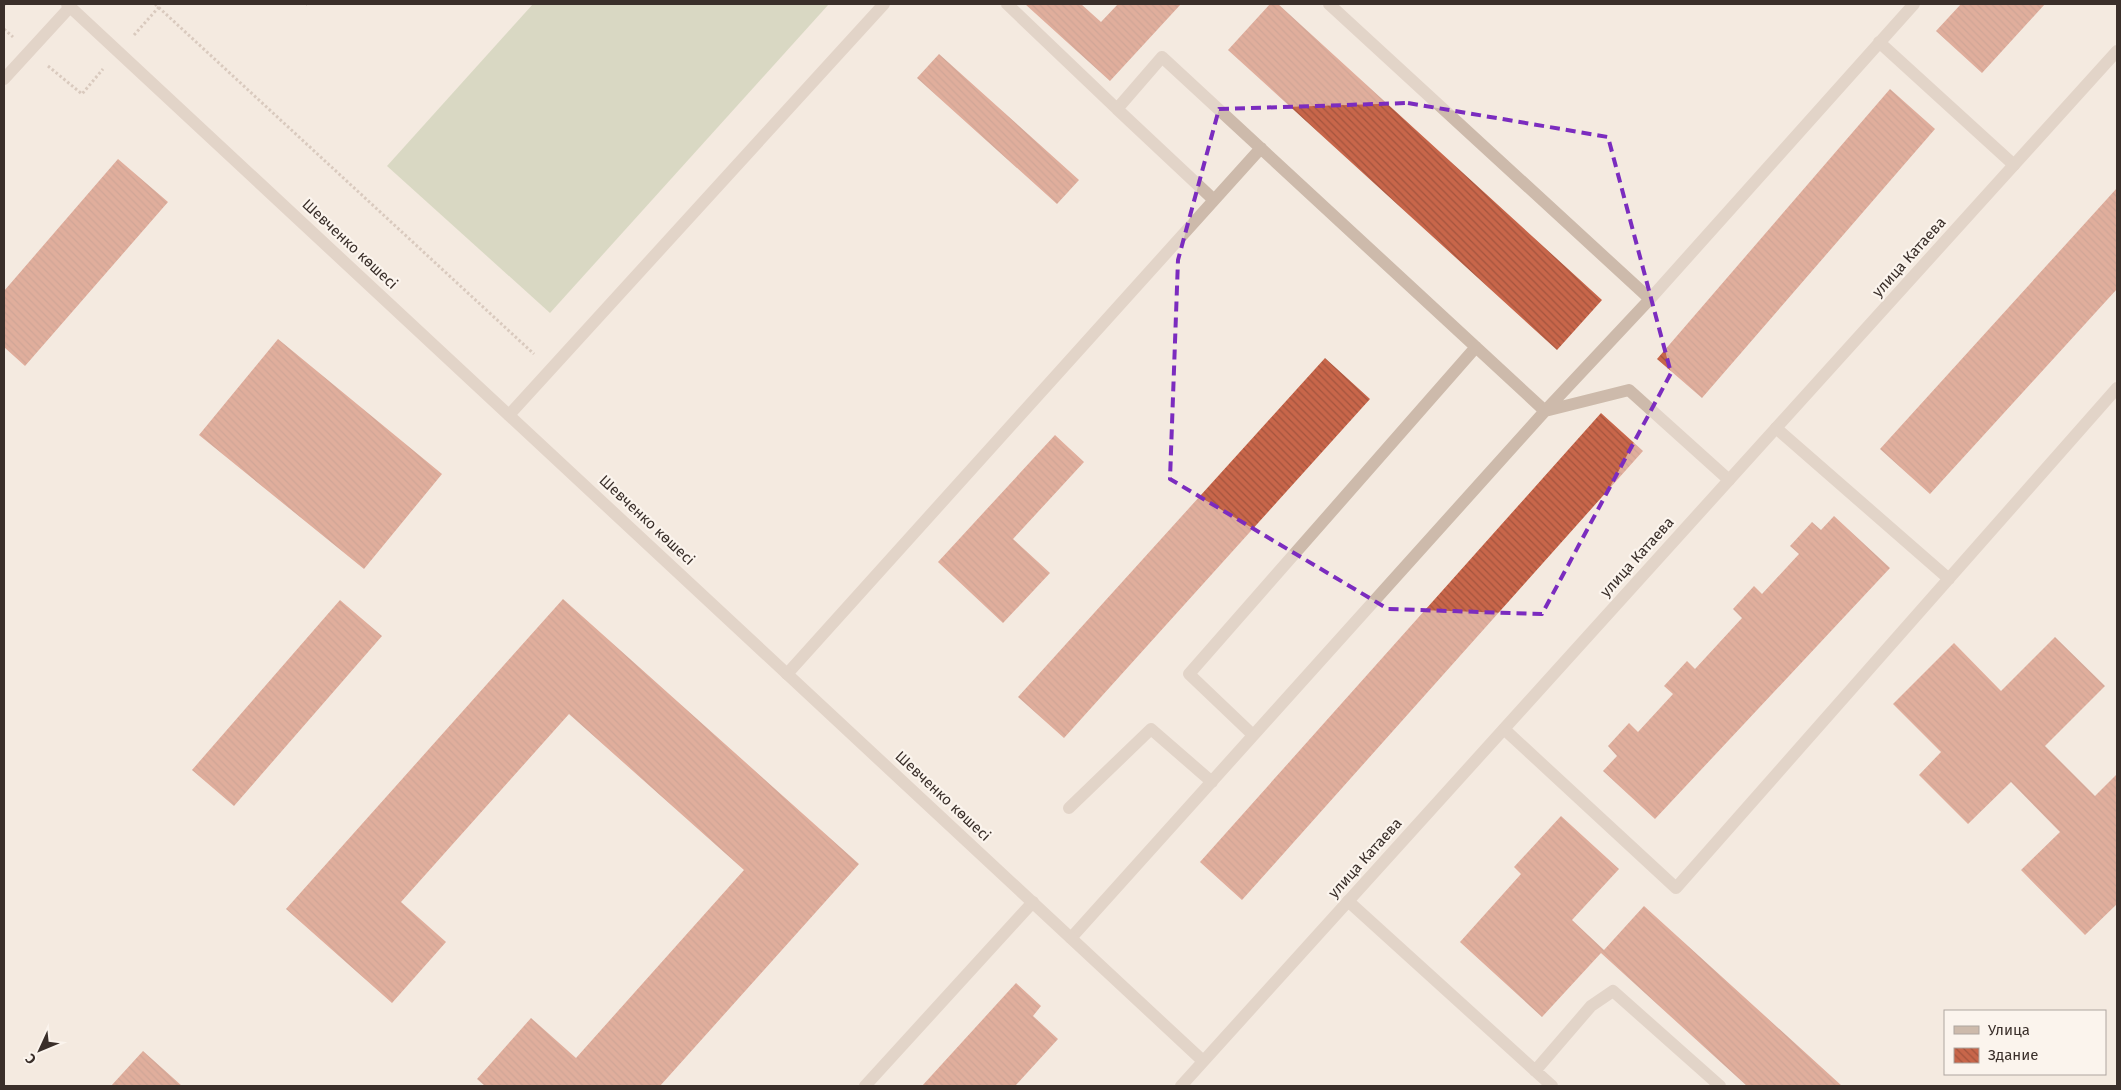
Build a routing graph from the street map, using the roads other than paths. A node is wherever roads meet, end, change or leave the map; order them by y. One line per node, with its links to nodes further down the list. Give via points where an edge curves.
1 (884, 4): 17 (street)
2 (1007, 4): 9 (street)
3 (1329, 4): 13 (street)
4 (1914, 4): 6 (street)
5 (68, 5): 8 (street); 17 (street, Шевченко көшесі)
6 (1880, 42): 11 (street); 13 (street)
7 (2117, 50): 11 (street, улица Катаева)
8 (4, 79)
9 (1117, 109): 10 (street, via 1162,57); 12 (street)
10 (1261, 148): 12 (street); 14 (street)
11 (2014, 165): 18 (street, улица Катаева)
12 (1214, 200): 21 (street)
13 (1650, 299): 16 (street)
14 (1476, 348): 16 (street); 23 (street, via 1189,674)
15 (2117, 388): 20 (street)
16 (1544, 411): 19 (street, via 1629,390); 23 (street)
17 (509, 414): 21 (street, Шевченко көшесі)
18 (1776, 428): 19 (street, улица Катаева); 20 (street)
19 (1729, 480): 22 (street, улица Катаева)
20 (1949, 579): 22 (street, via 1676,888)
21 (788, 674): 27 (street, Шевченко көшесі)
22 (1504, 729): 26 (street, улица Катаева)
23 (1253, 736): 24 (street)
24 (1212, 782): 25 (street, via 1151,729); 28 (street)
25 (1069, 808)
26 (1348, 901): 29 (street, улица Катаева); 30 (street)
27 (1032, 902): 28 (street, Шевченко көшесі); 31 (street)
28 (1071, 938): 29 (street, Шевченко көшесі)
29 (1203, 1061): 32 (street, улица Катаева)
30 (1536, 1071): 33 (street); 34 (street, via 1591,1006 1613,990)
31 (866, 1086)
32 (1181, 1086)
33 (1552, 1086)
34 (1720, 1086)

